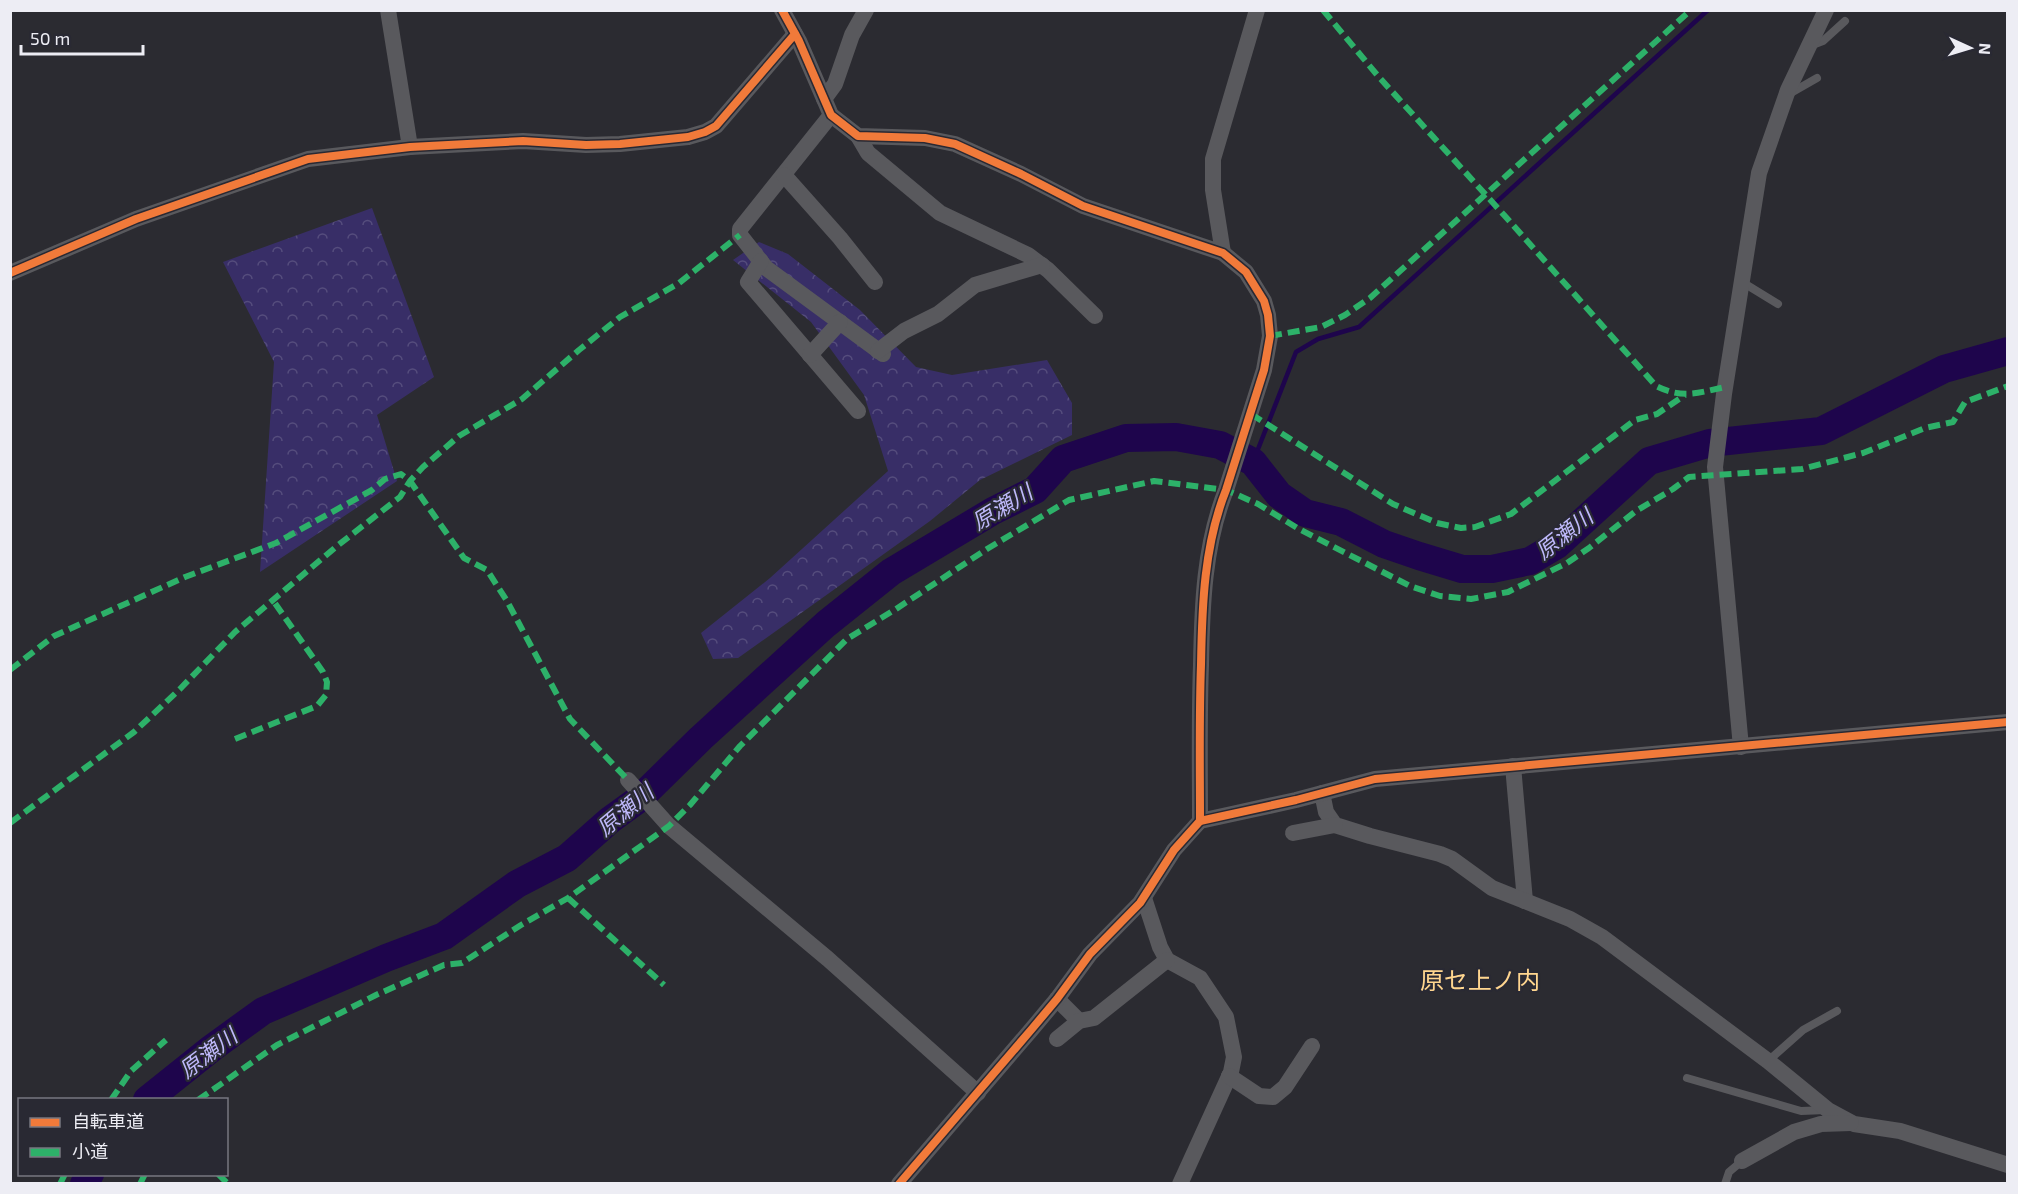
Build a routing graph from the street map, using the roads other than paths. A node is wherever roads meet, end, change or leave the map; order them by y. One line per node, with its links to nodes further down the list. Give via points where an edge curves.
1 (388, 10): 14 (street)
2 (782, 10): 7 (street)
3 (866, 10): 11 (street, via 852,35 835,84)
4 (1257, 10): 16 (street, via 1214,159 1213,190)
5 (1826, 10): 8 (street)
6 (1845, 21): 8 (lane, via 1823,41)
7 (795, 34): 11 (street); 14 (street, via 716,126 697,135 620,144 524,141)
8 (1810, 46): 10 (street)
9 (1817, 78): 10 (lane)
10 (1785, 96): 21 (street, via 1759,173)
11 (824, 99): 12 (street)
12 (831, 115): 13 (street); 15 (street)
13 (858, 136): 16 (street, via 925,138 955,144 1083,206); 18 (street, via 868,153 940,213 1028,255)
14 (410, 147): 19 (street, via 308,159 283,166 136,219)
15 (784, 175): 17 (street, via 740,229 740,235); 20 (street)
16 (1223, 253): 32 (street, via 1246,272 1264,301 1270,336 1264,370 1219,508 1208,555 1202,617)
17 (761, 261): 24 (street); 25 (street, via 748,282)
18 (1042, 266): 23 (street); 24 (street, via 975,285 938,314 904,331 881,353)
19 (10, 273)
20 (875, 282)
21 (1741, 282): 22 (lane); 28 (street, via 1715,467)
22 (1778, 304)
23 (1095, 316)
24 (840, 322): 25 (street)
25 (810, 355): 26 (street)
26 (858, 411)
27 (2007, 722): 28 (street)
28 (1741, 747): 29 (street)
29 (1513, 766): 31 (street, via 1376,779); 36 (street)
30 (628, 780): 46 (street, via 666,823 828,959)
31 (1322, 793): 32 (street); 33 (street, via 1326,812)
32 (1200, 821): 35 (street, via 1174,850)
33 (1335, 825): 34 (street); 36 (street, via 1440,854 1492,888)
34 (1293, 833)
35 (1144, 898): 37 (street); 38 (street, via 1090,954)
36 (1525, 901): 43 (street, via 1602,937)
37 (1167, 960): 40 (street, via 1094,1018); 44 (street, via 1200,978 1226,1017 1234,1057)
38 (1057, 999): 40 (street); 46 (street)
39 (1837, 1011): 43 (lane, via 1803,1030)
40 (1079, 1021): 41 (street)
41 (1057, 1039)
42 (1312, 1046): 44 (street, via 1285,1087 1273,1097 1259,1096)
43 (1768, 1061): 47 (street)
44 (1229, 1076): 52 (street)
45 (1687, 1078): 47 (lane, via 1800,1111)
46 (978, 1093): 51 (street)
47 (1828, 1110): 48 (street)
48 (1852, 1122): 49 (street, via 1821,1124 1794,1132); 50 (street, via 1900,1131)
49 (1742, 1161): 53 (lane, via 1729,1172)
50 (2007, 1165)
51 (898, 1184)
52 (1180, 1184)
53 (1725, 1184)

